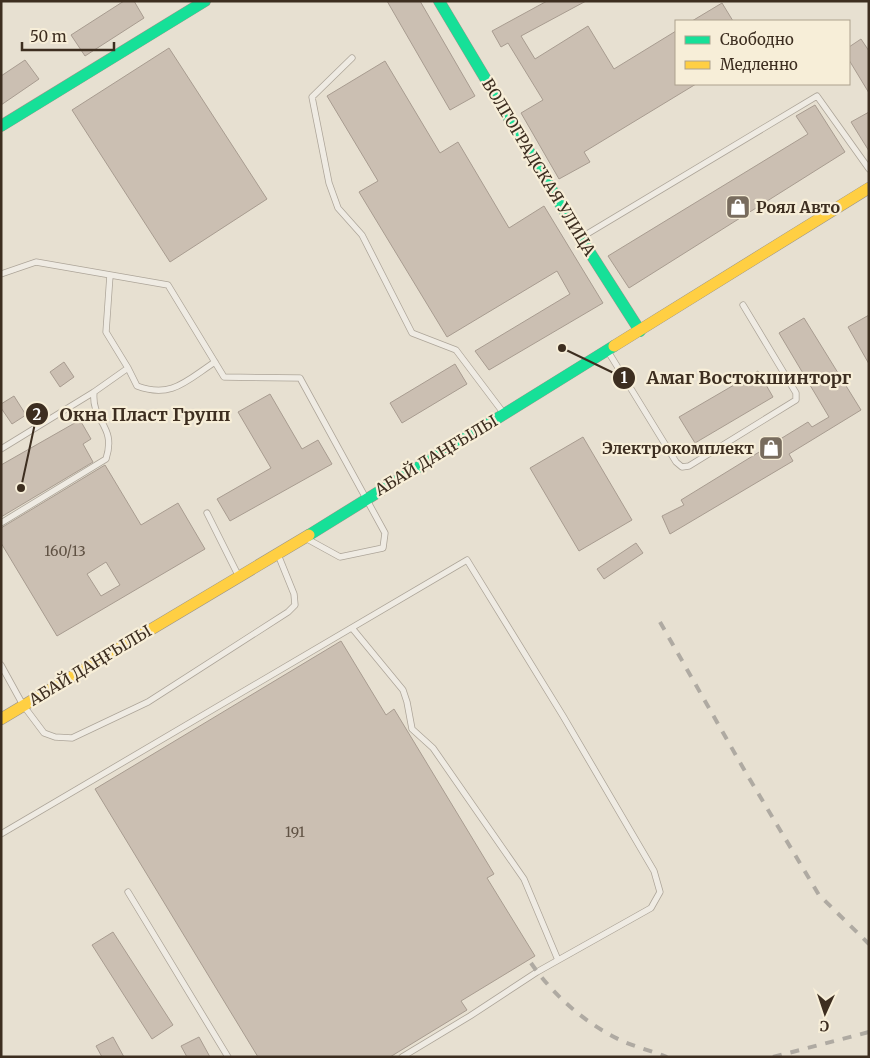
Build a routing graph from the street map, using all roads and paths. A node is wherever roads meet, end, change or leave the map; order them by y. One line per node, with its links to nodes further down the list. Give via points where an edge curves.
1 (205, 1): 4 (main road)
2 (443, 4): 7 (main road, ВОЛГОГРАДСКАЯ УЛИЦА)
3 (352, 58): 16 (lane, via 312,97 328,183 338,208 362,236 412,333 456,350)
4 (1, 126)
5 (869, 169): 7 (lane, via 817,96)
6 (869, 188): 11 (main road, АБАЙ ДАҢҒЫЛЫ)
7 (580, 237): 11 (main road, ВОЛГОГРАДСКАЯ УЛИЦА)
8 (1, 274): 9 (lane, via 36,262)
9 (110, 275): 13 (lane, via 168,285); 14 (lane, via 106,332)
10 (743, 306): 12 (lane, via 796,393 796,400 689,466 682,467 676,462)
11 (640, 331): 12 (main road, АБАЙ ДАҢҒЫЛЫ)
12 (608, 351): 16 (main road, АБАЙ ДАҢҒЫЛЫ)
13 (216, 362): 14 (lane, via 170,391 153,392 137,386); 18 (lane, via 224,377 300,378)
14 (128, 368): 15 (lane)
15 (94, 392): 17 (lane); 20 (lane, via 95,410 109,434 106,459)
16 (505, 414): 18 (main road, АБАЙ ДАҢҒЫЛЫ)
17 (1, 449)
18 (366, 497): 21 (main road, АБАЙ ДАҢҒЫЛЫ); 21 (lane, via 385,533 383,548 340,557)
19 (207, 513): 23 (lane)
20 (1, 523)
21 (305, 537): 22 (main road, АБАЙ ДАҢҒЫЛЫ)
22 (277, 554): 23 (main road, АБАЙ ДАҢҒЫЛЫ); 26 (lane, via 294,594 295,605 148,702 72,738 44,733)
23 (239, 576): 26 (main road, АБАЙ ДАҢҒЫЛЫ)
24 (352, 628): 28 (lane); 30 (lane, via 403,690 412,729 433,748 524,879); 30 (lane, via 467,560 649,862 660,892 651,908)
25 (1, 665): 26 (lane)
26 (23, 705): 27 (main road, АБАЙ ДАҢҒЫЛЫ)
27 (1, 719)
28 (1, 834)
29 (128, 892): 31 (lane)
30 (558, 960): 32 (lane)
31 (228, 1057)
32 (402, 1057)

